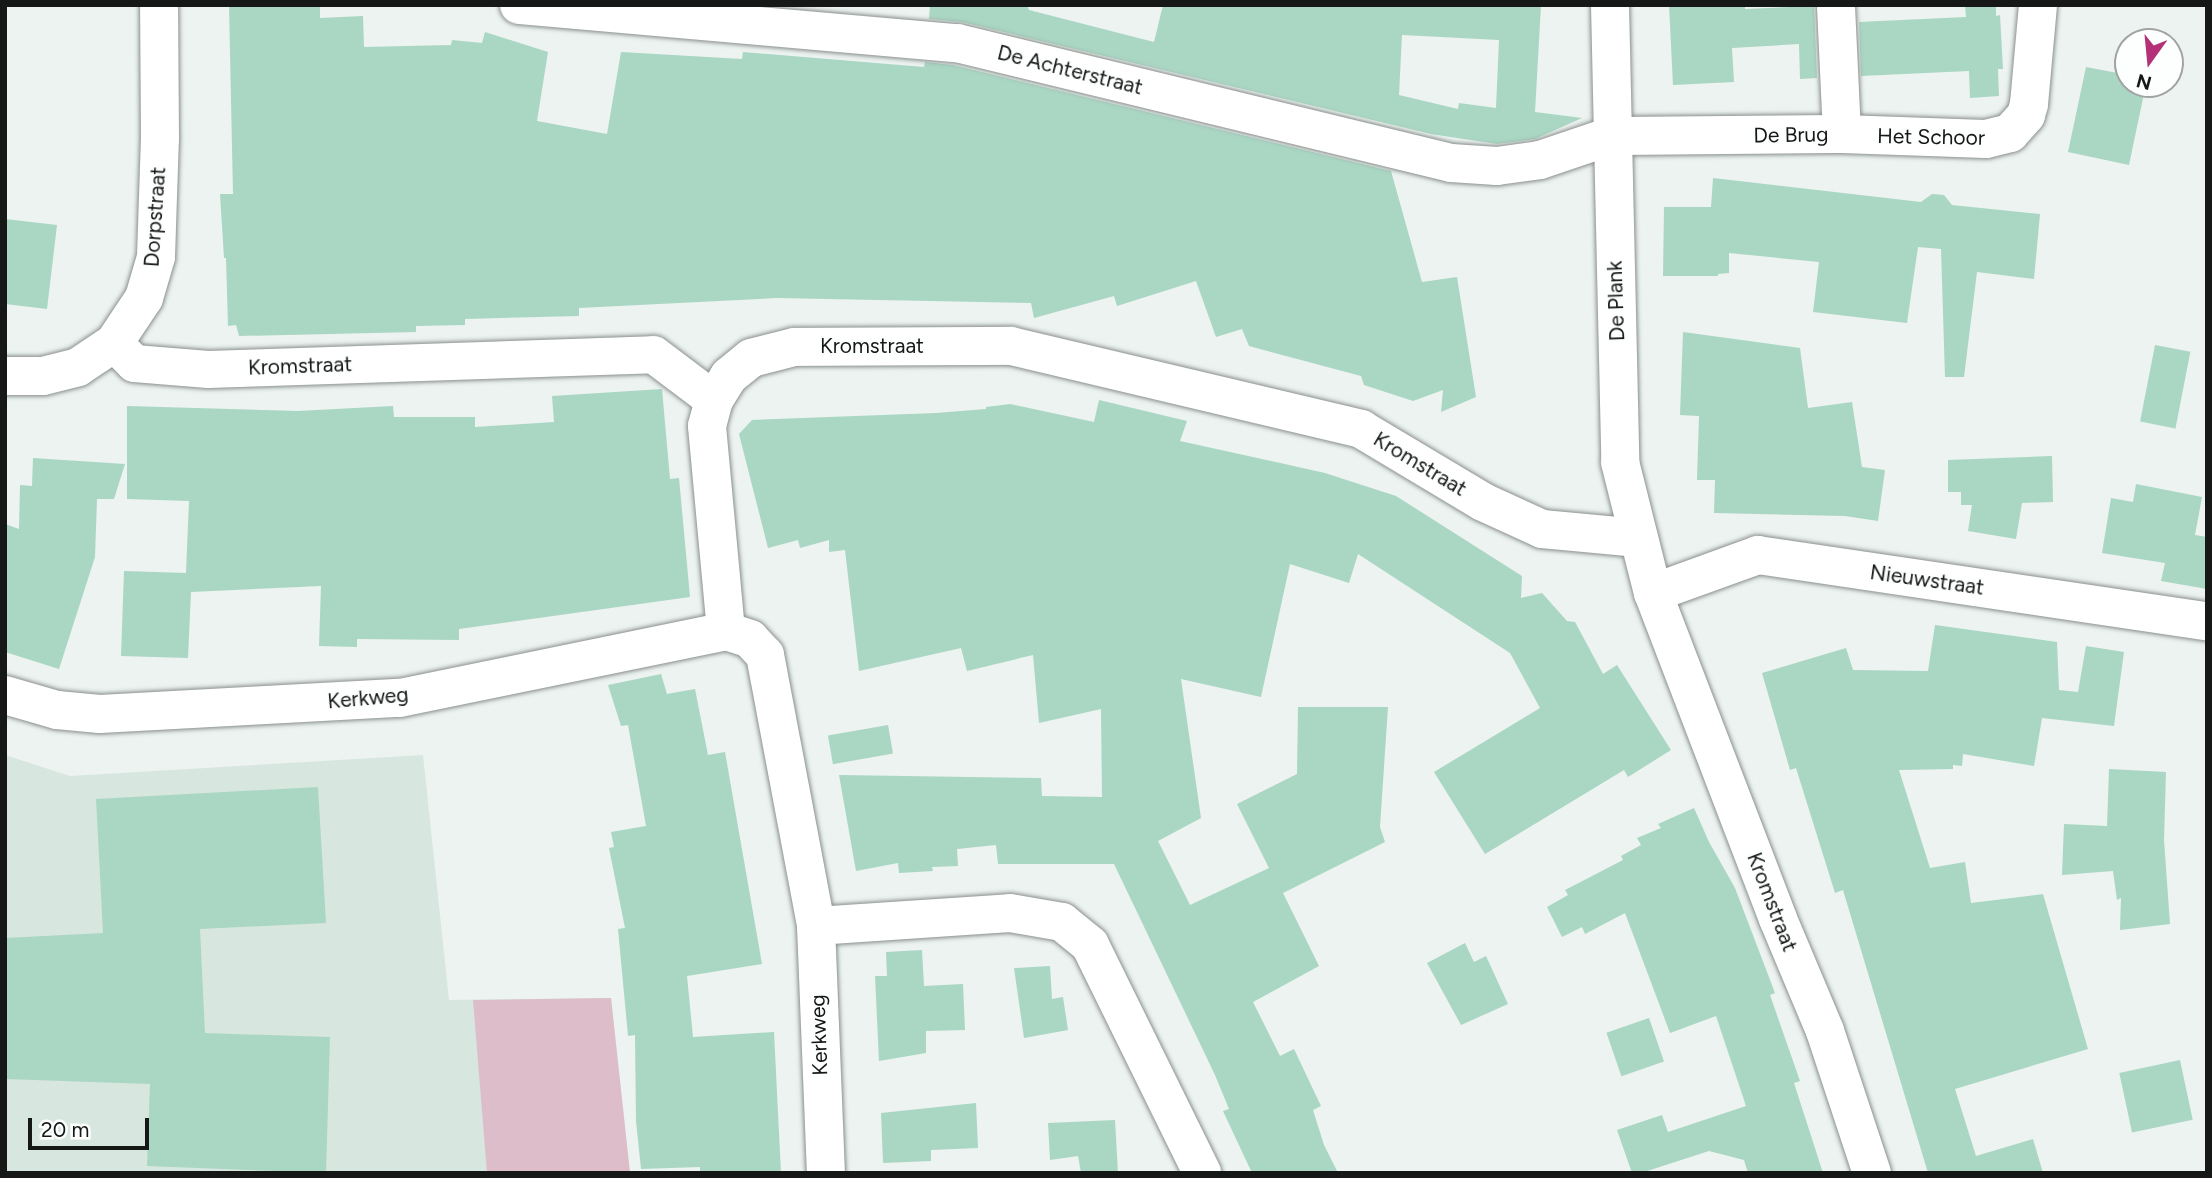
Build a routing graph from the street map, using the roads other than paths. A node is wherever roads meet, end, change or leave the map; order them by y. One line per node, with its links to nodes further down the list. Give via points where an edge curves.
1 (159, 5): 8 (street, Dorpstraat, via 156,257 144,298)
2 (519, 5): 7 (street, De Achterstraat, via 957,43 1451,163 1497,166 1540,160)
3 (1610, 5): 7 (street, De Plank)
4 (1836, 5): 6 (street, De Brug)
5 (2038, 5): 6 (street, Het Schoor, via 2029,104 2010,134 1986,139)
6 (1842, 134): 7 (street, De Brug)
7 (1611, 136): 11 (street, De Plank, via 1620,462)
8 (114, 343): 9 (street, Dorpstraat, via 78,366 43,376); 10 (street, Kromstraat, via 134,363 208,369 653,354)
9 (5, 376)
10 (714, 400): 11 (street, Kromstraat, via 729,376 751,358 794,347 1011,346 1361,429 1483,502 1542,529); 14 (street, via 707,426)
11 (1639, 538): 12 (street, De Plank)
12 (1653, 593): 13 (street, Nieuwstraat, via 1758,555); 19 (street, Kromstraat, via 1825,1031)
13 (2207, 621)
14 (726, 631): 15 (street, Kerkweg, via 400,698 100,714 57,710); 16 (street, Kerkweg, via 750,639 765,655)
15 (5, 695)
16 (816, 926): 17 (street, Kerkweg); 18 (street, via 1010,913 1062,922 1090,944)
17 (825, 1173)
18 (1202, 1173)
19 (1871, 1173)

